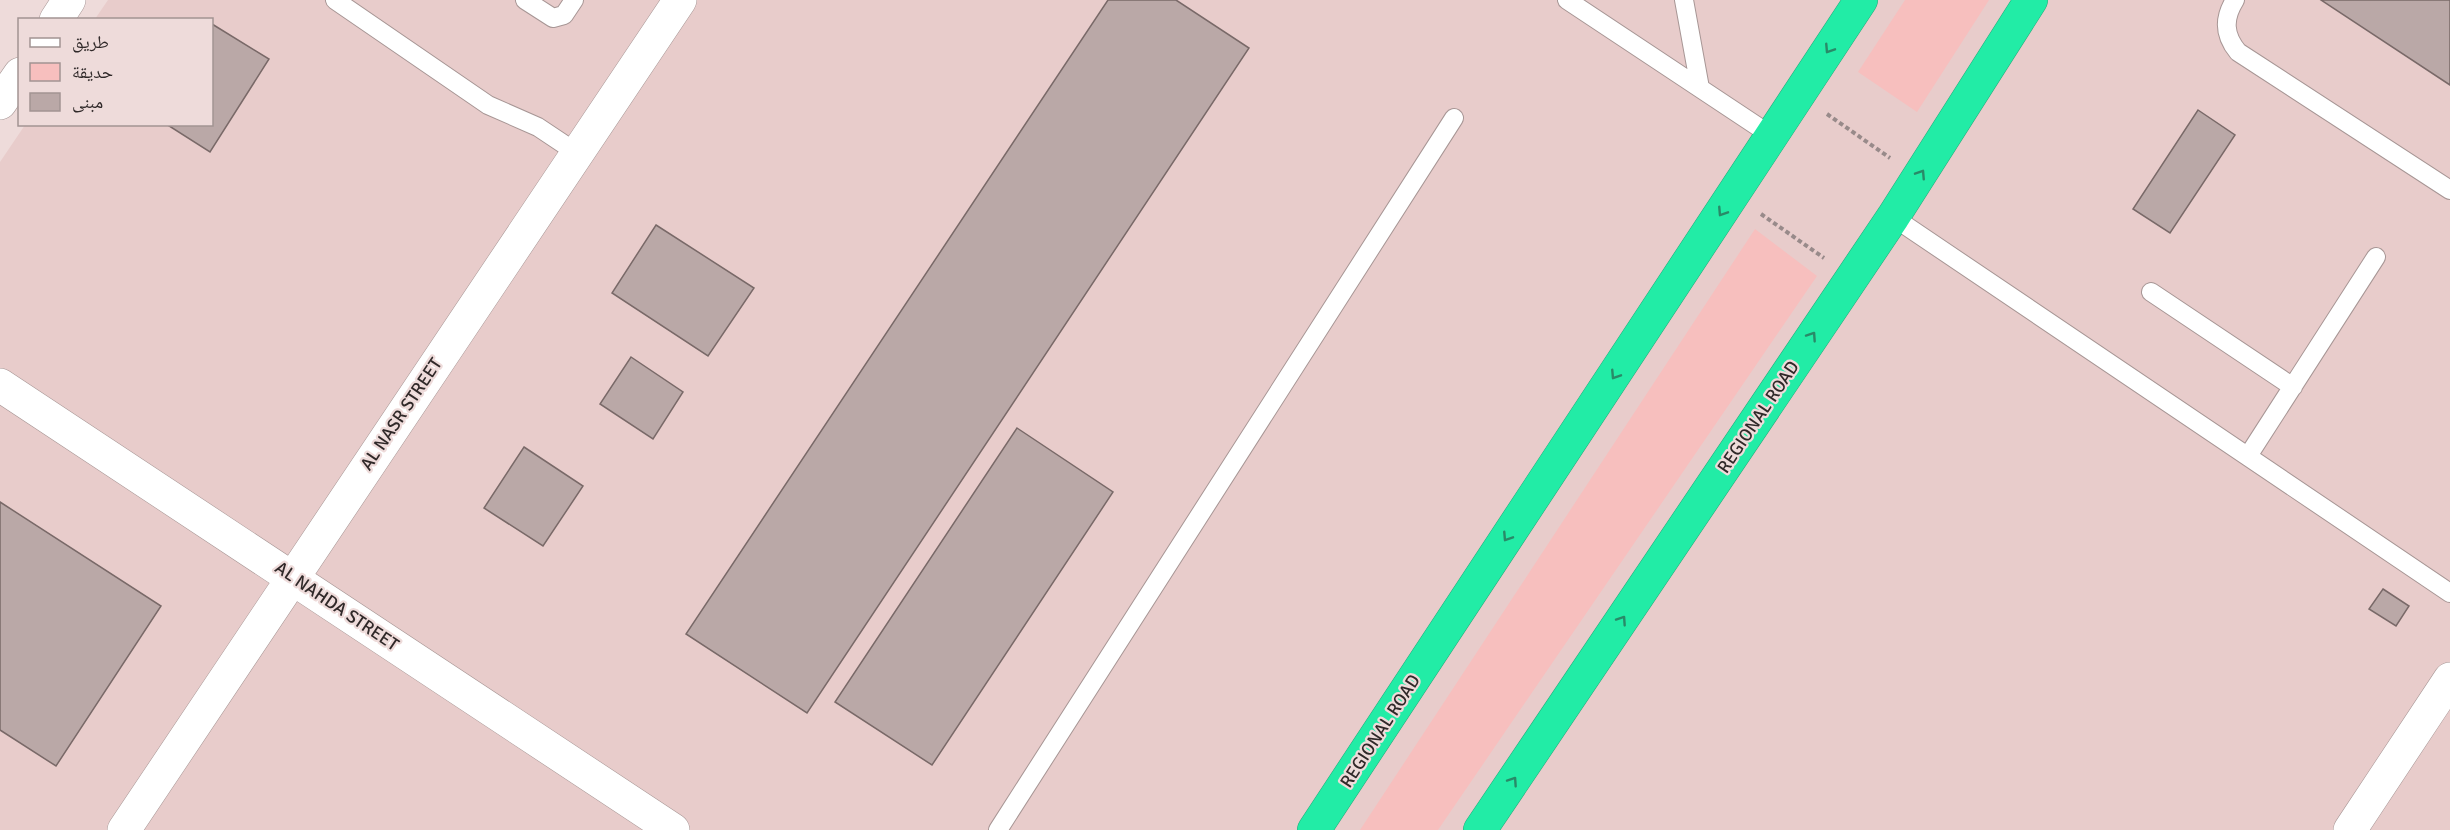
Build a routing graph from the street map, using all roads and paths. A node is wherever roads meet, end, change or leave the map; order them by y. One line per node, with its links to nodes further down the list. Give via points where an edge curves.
1 (69, 0): 11 (street)
2 (335, 0): 18 (lane, via 488,105 538,127)
3 (525, 0): 4 (lane, via 553,18 564,15)
4 (574, 0)
5 (679, 0): 18 (street, AL NASR STREET)
6 (1567, 0): 13 (lane)
7 (1684, 0): 13 (lane)
8 (1862, 0): 14 (highway, REGIONAL ROAD, one-way to 14)
9 (2031, 0): 19 (highway, REGIONAL ROAD, one-way to 9)
10 (2235, 0): 20 (lane, via 2226,18 2226,30 2238,52)
11 (57, 18)
12 (18, 77): 15 (street)
13 (1700, 88): 17 (lane)
14 (1800, 95): 17 (highway, REGIONAL ROAD); 19 (path)
15 (0, 103)
16 (1454, 118): 34 (lane)
17 (1772, 136): 21 (highway, REGIONAL ROAD)
18 (577, 153): 29 (street, AL NASR STREET)
19 (1918, 178): 22 (highway, REGIONAL ROAD)
20 (2450, 190)
21 (1734, 194): 24 (path); 35 (highway, REGIONAL ROAD, one-way to 35)
22 (1893, 217): 24 (highway, REGIONAL ROAD); 28 (lane)
23 (2376, 258): 27 (lane)
24 (1852, 278): 36 (highway, REGIONAL ROAD, one-way to 24)
25 (2151, 292): 27 (lane)
26 (0, 385): 29 (street, AL NAHDA STREET)
27 (2293, 387): 28 (lane)
28 (2248, 456): 30 (lane)
29 (292, 576): 32 (street, AL NASR STREET); 33 (street, AL NAHDA STREET)
30 (2450, 593)
31 (2450, 679): 37 (street)
32 (124, 830)
33 (673, 830)
34 (998, 830)
35 (1314, 830)
36 (1480, 830)
37 (2350, 830)

